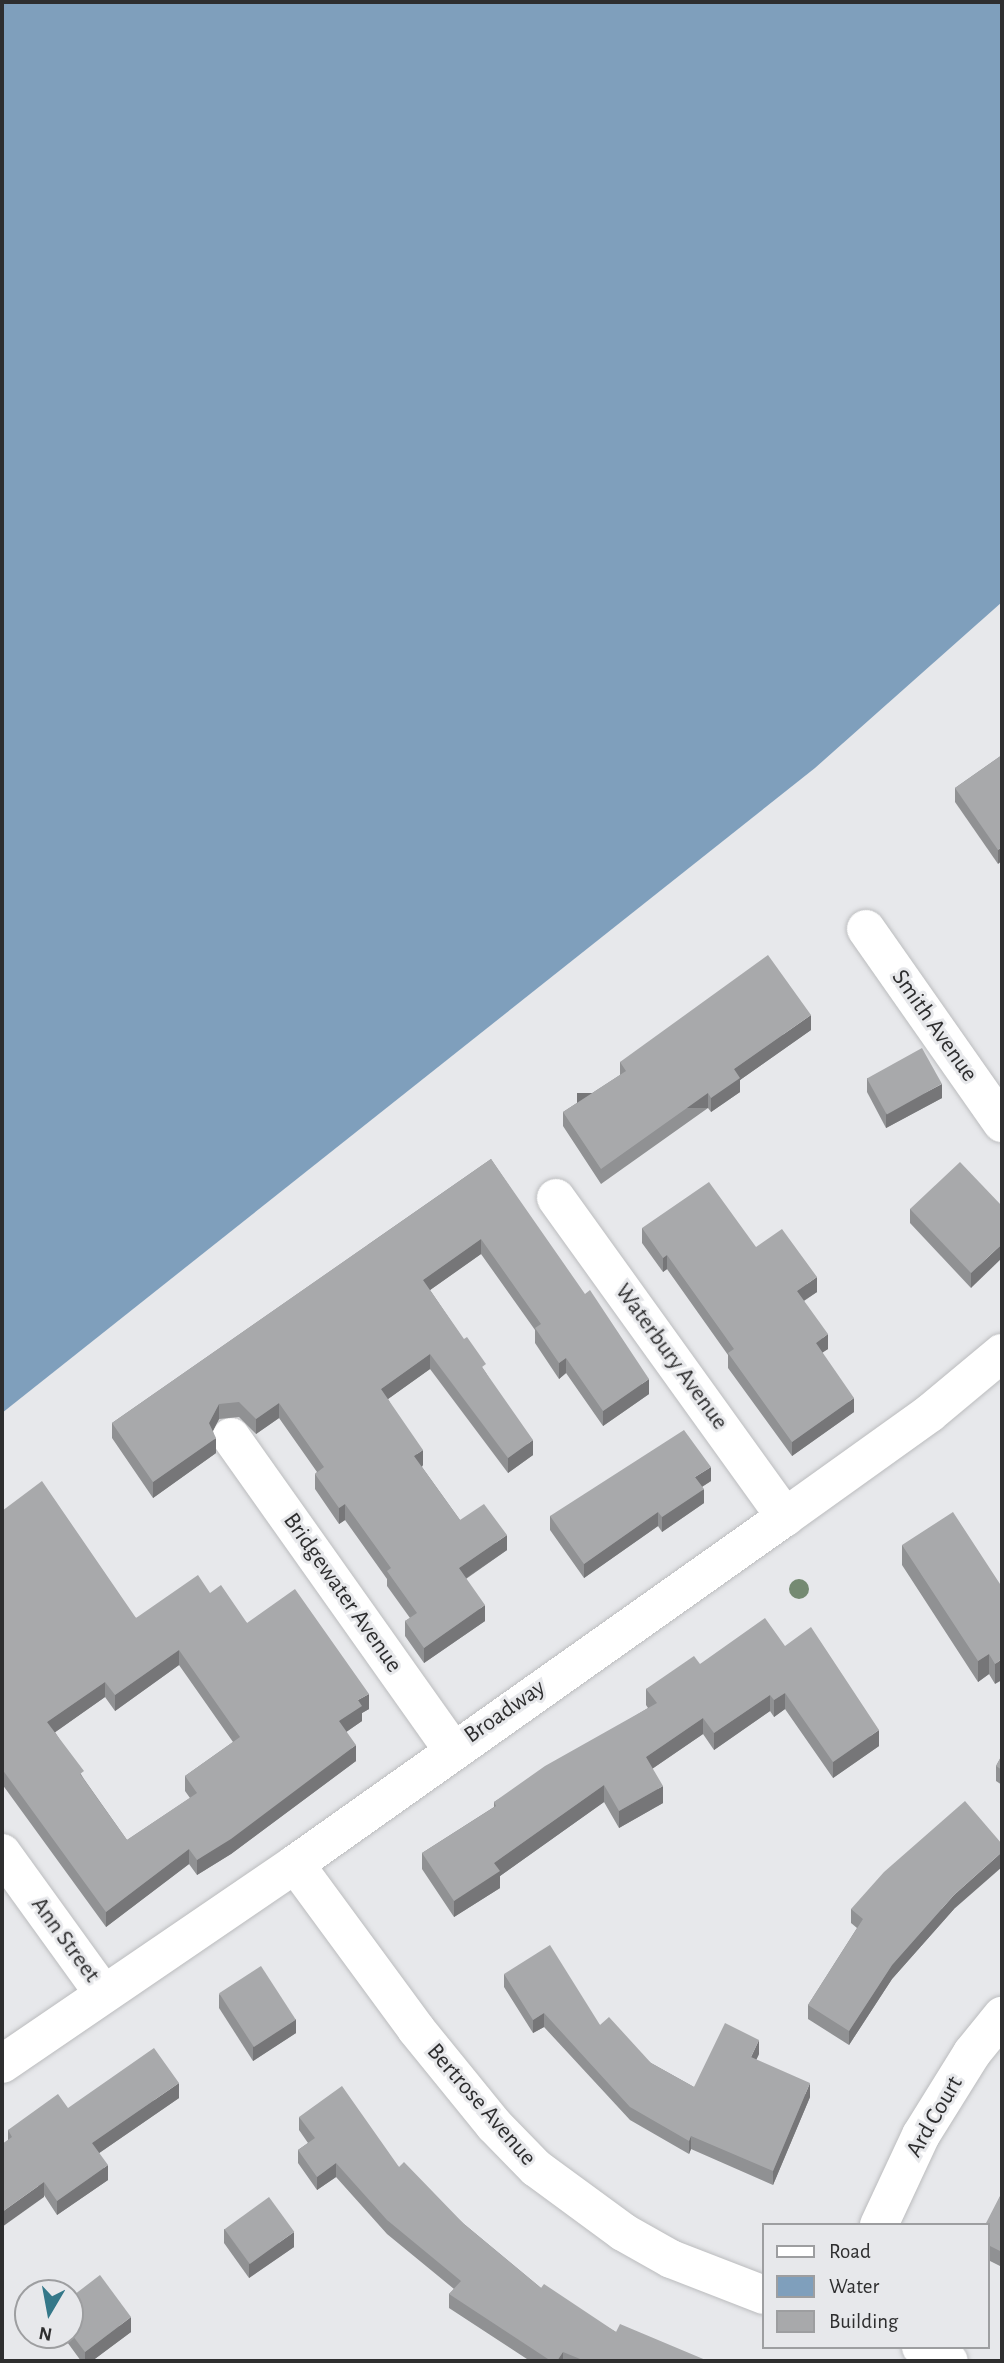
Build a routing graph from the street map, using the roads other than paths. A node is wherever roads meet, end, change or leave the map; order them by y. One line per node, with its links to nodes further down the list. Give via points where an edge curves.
1 (866, 929): 2 (street, Smith Avenue)
2 (1002, 1123)
3 (556, 1198): 6 (street, Waterbury Avenue)
4 (1002, 1353): 6 (street, Broadway, via 930,1413)
5 (231, 1437): 7 (street, Bridgewater Avenue)
6 (785, 1517): 7 (street, Broadway)
7 (452, 1749): 9 (street, Broadway)
8 (2, 1853): 10 (street, Ann Street)
9 (295, 1864): 10 (street, Broadway); 14 (street, Bertrose Avenue, via 416,2029 494,2125 536,2168 623,2232 722,2281)
10 (103, 1993): 12 (street, Broadway)
11 (1002, 2016): 13 (street, Ard Court, via 972,2053 921,2136)
12 (2, 2064)
13 (879, 2223)
14 (762, 2294)
15 (925, 2349): 16 (street)
16 (949, 2361)

